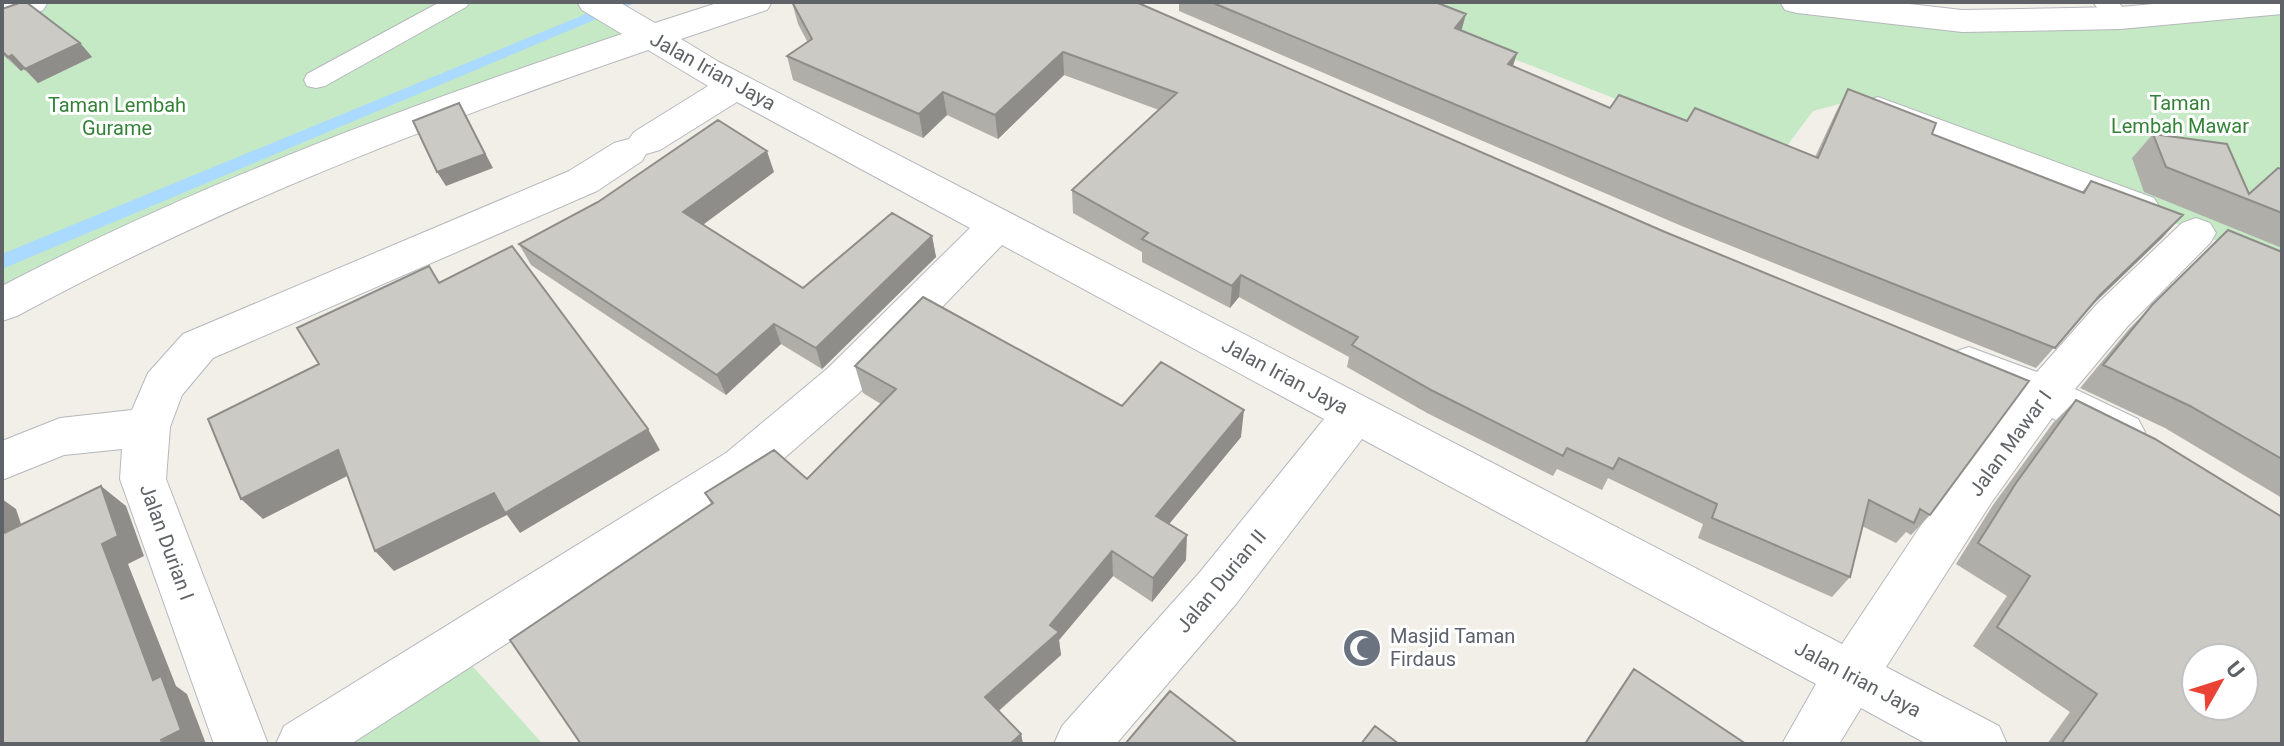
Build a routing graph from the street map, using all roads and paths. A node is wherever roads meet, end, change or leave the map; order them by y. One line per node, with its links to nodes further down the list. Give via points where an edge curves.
1 (31, 2): 7 (street)
2 (458, 2): 9 (lane)
3 (755, 2): 8 (street)
4 (1797, 2): 6 (street, via 1962,21)
5 (2282, 3): 6 (street)
6 (2113, 10)
7 (2, 16)
8 (622, 19): 10 (street, Jalan Irian Jaya); 13 (street, via 496,91 226,194)
9 (316, 80)
10 (736, 86): 12 (street, Jalan Irian Jaya); 17 (street, Jalan Durian I, via 583,181 198,346 164,386)
11 (1851, 101): 15 (street, Jalan Mawar I, via 2211,238 2097,332)
12 (999, 223): 16 (street, Jalan Irian Jaya); 22 (street, via 876,352 742,467)
13 (2, 305)
14 (1929, 347): 15 (street)
15 (2044, 394): 18 (street); 20 (street, Jalan Mawar I, via 1923,560)
16 (1355, 414): 20 (street, Jalan Irian Jaya); 23 (street, Jalan Durian II, via 1218,588)
17 (147, 427): 19 (street, via 60,437); 21 (street, Jalan Durian I, via 143,479)
18 (2160, 452)
19 (2, 461)
20 (1851, 676): 24 (street, Jalan Mawar I); 25 (street, Jalan Irian Jaya)
21 (241, 744)
22 (303, 744)
23 (1081, 744)
24 (1809, 744)
25 (1980, 744)

